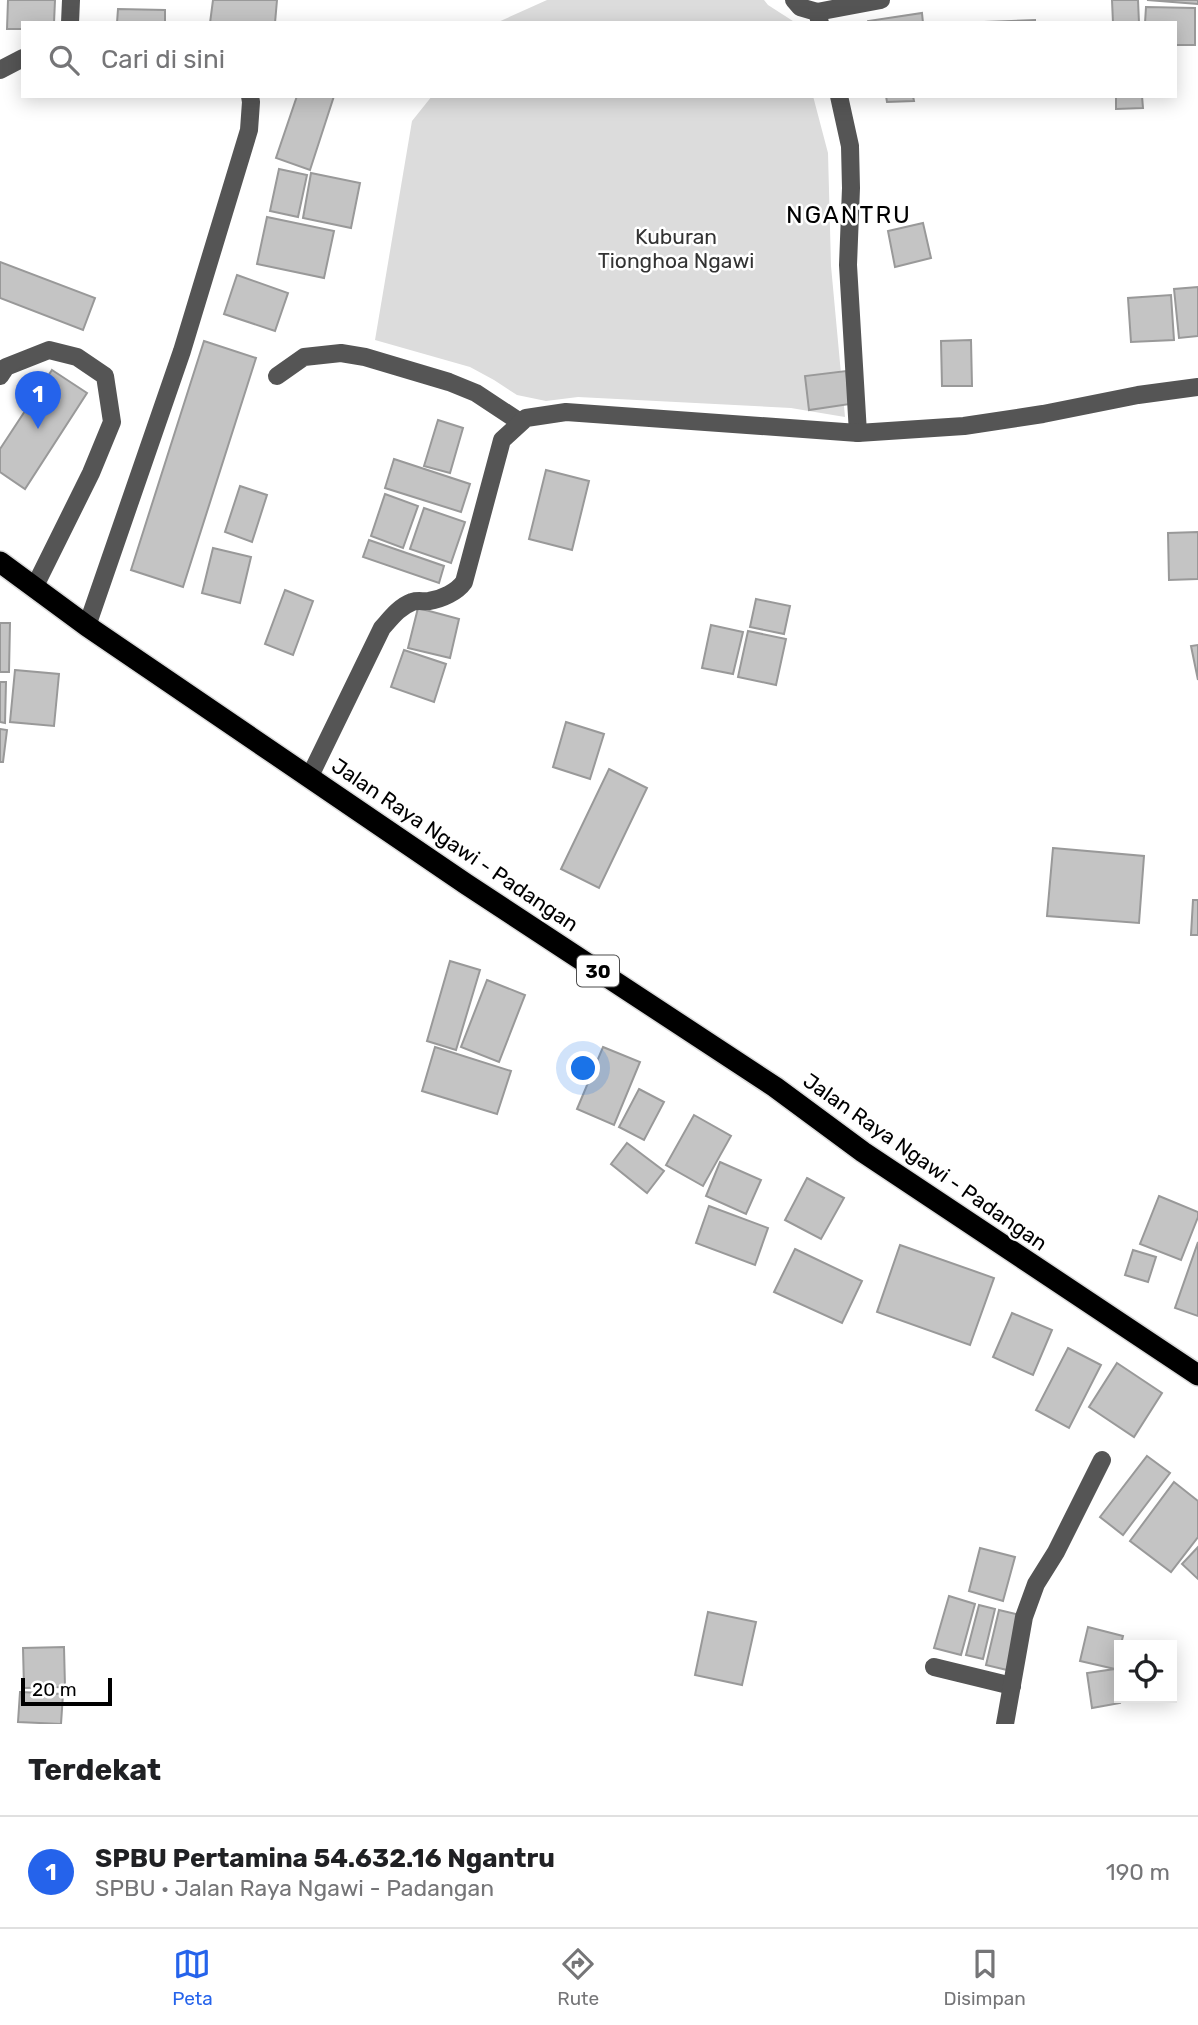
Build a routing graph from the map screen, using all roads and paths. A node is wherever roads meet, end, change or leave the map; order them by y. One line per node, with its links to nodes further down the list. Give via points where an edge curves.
1 (71, 0): 5 (street)
2 (794, 0): 4 (street)
3 (881, 0): 4 (street)
4 (819, 17)
5 (70, 21)
6 (21, 59): 7 (street)
7 (0, 70)
8 (250, 98): 17 (street, via 249,130 182,351)
9 (839, 98): 14 (street, via 850,146 848,265)
10 (0, 376): 16 (street, via 6,367 48,350 77,357 105,376 112,422)
11 (277, 376): 13 (street, via 304,357 341,353 365,357 476,393)
12 (1198, 387): 14 (street, via 964,426)
13 (520, 422): 14 (street, via 566,412); 18 (street, via 502,440 464,582 442,597 414,601 382,628)
14 (858, 433)
15 (0, 562): 16 (highway, Jalan Raya Ngawi - Padangan / 30)
16 (34, 588): 17 (highway, Jalan Raya Ngawi - Padangan / 30)
17 (87, 626): 18 (highway, Jalan Raya Ngawi - Padangan / 30)
18 (310, 776): 19 (highway, Jalan Raya Ngawi - Padangan / 30)
19 (1198, 1375)
20 (1102, 1460): 22 (street, via 1036,1584 1024,1617)
21 (934, 1667): 22 (street)
22 (1012, 1686): 23 (street)
23 (1005, 1724)

